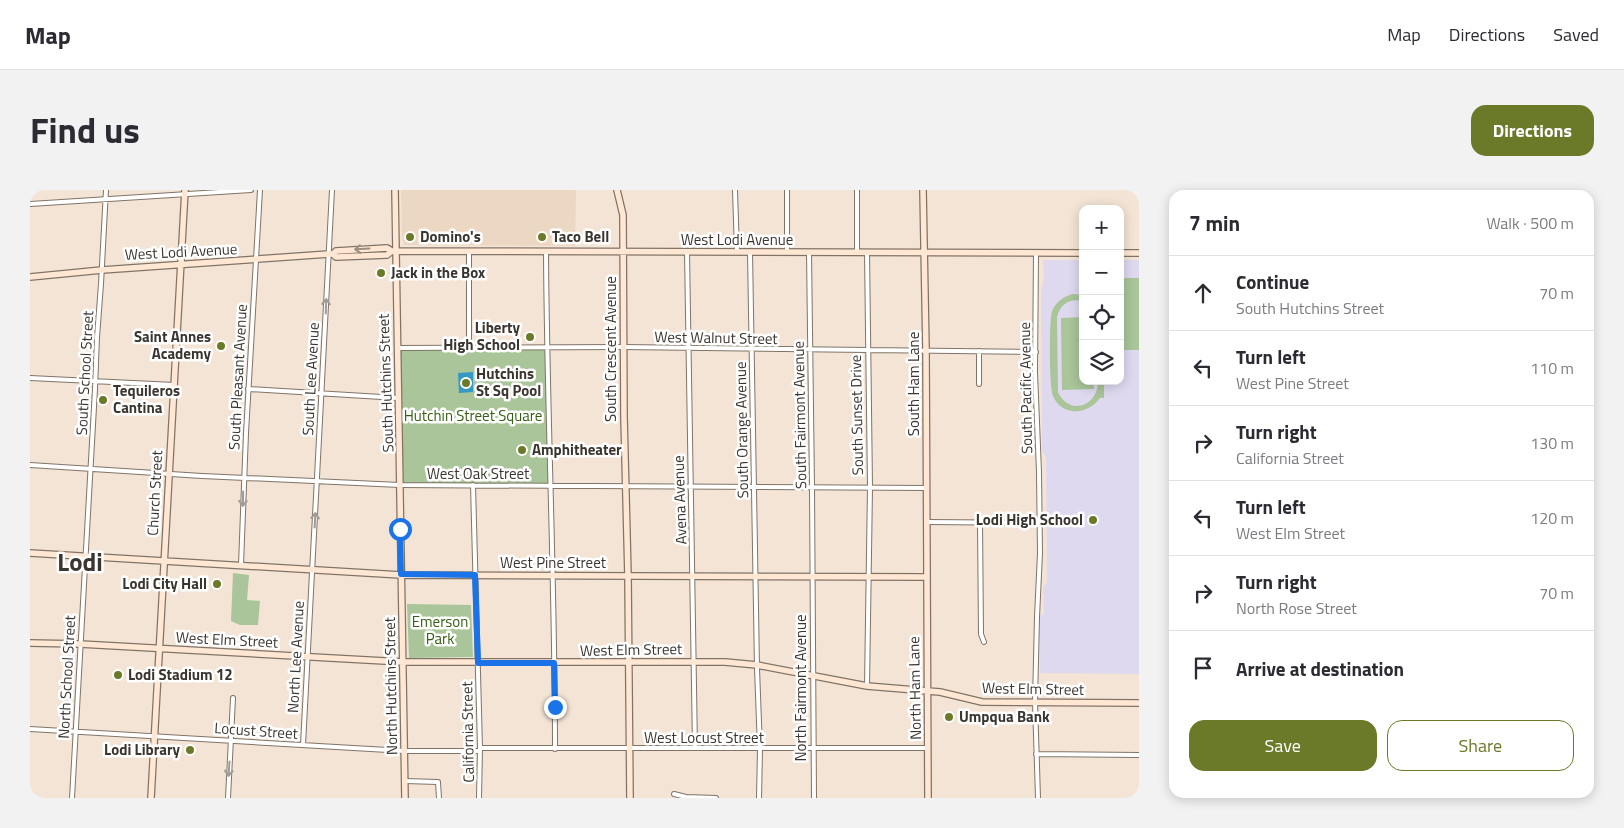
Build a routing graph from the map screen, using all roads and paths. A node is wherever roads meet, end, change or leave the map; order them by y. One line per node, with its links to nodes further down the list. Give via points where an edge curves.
1 (106, 190): 12 (street, South School Street)
2 (251, 190): 11 (street)
3 (260, 190): 31 (street, South Pleasant Avenue)
4 (332, 190): 30 (street, South Lee Avenue)
5 (395, 190): 14 (street, South Hutchins Street)
6 (617, 190): 17 (street, South Crescent Avenue, via 623,215)
7 (735, 190): 19 (street)
8 (787, 190): 21 (street)
9 (857, 190): 23 (street)
10 (923, 190): 25 (street, South Ham Lane)
11 (185, 192): 12 (street); 32 (street, Church Street)
12 (106, 200): 13 (street); 33 (street, South School Street)
13 (30, 204)
14 (394, 251): 15 (street, West Lodi Avenue); 30 (street, West Lodi Avenue, via 388,255 336,257); 36 (street, South Hutchins Street)
15 (469, 251): 16 (street, West Lodi Avenue); 37 (street)
16 (546, 251): 17 (street, West Lodi Avenue); 38 (street)
17 (623, 252): 18 (street, West Lodi Avenue); 35 (street, South Crescent Avenue)
18 (687, 252): 19 (street, West Lodi Avenue); 39 (street, Avena Avenue)
19 (737, 252): 20 (street, West Lodi Avenue)
20 (750, 252): 21 (street, West Lodi Avenue); 40 (street, South Orange Avenue)
21 (787, 252): 22 (street, West Lodi Avenue)
22 (808, 252): 23 (street, West Lodi Avenue); 41 (street, South Fairmont Avenue)
23 (857, 252): 24 (street, West Lodi Avenue)
24 (867, 252): 25 (street, West Lodi Avenue); 42 (street, South Sunset Drive)
25 (925, 253): 26 (street, West Lodi Avenue); 43 (street, South Ham Lane)
26 (1036, 253): 27 (street, West Lodi Avenue); 45 (street, South Pacific Avenue)
27 (1079, 253)
28 (1124, 253): 29 (street)
29 (1139, 253)
30 (331, 254): 31 (street, West Lodi Avenue); 51 (street, South Lee Avenue, one-way to 30)
31 (256, 260): 32 (street, West Lodi Avenue); 50 (street, South Pleasant Avenue)
32 (182, 264): 33 (street, West Lodi Avenue); 49 (street, Church Street)
33 (102, 270): 34 (street, West Lodi Avenue); 47 (street, South School Street)
34 (30, 277)
35 (623, 347): 38 (street, West Walnut Street); 39 (street, West Walnut Street); 61 (street, South Crescent Avenue)
36 (396, 348): 37 (street, West Walnut Street); 52 (street, South Hutchins Street)
37 (469, 348): 38 (street, West Walnut Street)
38 (547, 348): 60 (street)
39 (688, 349): 40 (street, West Walnut Street); 62 (street, Avena Avenue)
40 (752, 350): 41 (street, West Walnut Street); 63 (street, South Orange Avenue)
41 (810, 350): 42 (street, West Walnut Street); 64 (street, South Fairmont Avenue)
42 (868, 350): 43 (street, West Walnut Street); 65 (street, South Sunset Drive)
43 (926, 350): 44 (street, West Walnut Street); 66 (street, South Ham Lane)
44 (979, 351): 45 (street, West Walnut Street); 48 (street)
45 (1036, 352): 69 (street, South Pacific Avenue)
46 (30, 378): 47 (street)
47 (96, 381): 49 (street); 54 (street, South School Street)
48 (979, 384)
49 (174, 385): 55 (street, Church Street)
50 (248, 389): 51 (street); 56 (street, South Pleasant Avenue)
51 (322, 393): 52 (street); 57 (street, South Lee Avenue)
52 (398, 398): 58 (street, South Hutchins Street)
53 (30, 465): 54 (street, West Oak Street)
54 (90, 468): 55 (street, West Oak Street); 71 (street, South School Street)
55 (169, 473): 56 (street, West Oak Street); 72 (street, Church Street)
56 (244, 478): 57 (street, West Oak Street); 73 (street, South Pleasant Avenue, one-way to 73)
57 (317, 481): 58 (street, West Oak Street); 74 (street, South Lee Avenue, one-way to 57)
58 (400, 485): 59 (street, West Oak Street); 75 (street, South Hutchins Street)
59 (473, 485): 60 (street, West Oak Street); 76 (street, California Street)
60 (550, 485): 61 (street, West Oak Street); 77 (street)
61 (627, 486): 62 (street, West Oak Street); 78 (street, South Crescent Avenue)
62 (690, 486): 63 (street, West Oak Street); 79 (street, Avena Avenue)
63 (754, 486): 64 (street, West Oak Street); 80 (street, South Orange Avenue)
64 (812, 487): 65 (street, West Oak Street); 81 (street, South Fairmont Avenue)
65 (870, 487): 66 (street, West Oak Street); 82 (street, South Sunset Drive)
66 (927, 488): 67 (street, South Ham Lane)
67 (927, 522): 68 (street); 83 (street, South Ham Lane)
68 (980, 522): 69 (street); 84 (street, via 981,634)
69 (1040, 523): 99 (street, South Pacific Avenue)
70 (30, 553): 71 (street, West Pine Street)
71 (85, 557): 72 (street, West Pine Street); 86 (street, North School Street)
72 (164, 561): 73 (street, West Pine Street); 87 (street, Church Street)
73 (241, 565): 74 (street, West Pine Street)
74 (312, 569): 75 (street, West Pine Street); 88 (street, North Lee Avenue)
75 (401, 574): 76 (street, West Pine Street); 89 (street, North Hutchins Street)
76 (475, 575): 77 (street, West Pine Street); 92 (street, California Street)
77 (552, 576): 78 (street, West Pine Street); 93 (street)
78 (628, 576): 79 (street, West Pine Street); 90 (street, South Crescent Avenue)
79 (694, 576): 80 (street, West Pine Street); 91 (street, Avena Avenue)
80 (756, 577): 81 (street, West Pine Street); 94 (street, South Orange Avenue)
81 (812, 577): 82 (street, West Pine Street); 95 (street, North Fairmont Avenue)
82 (869, 577): 83 (street, West Pine Street); 96 (street, South Sunset Drive)
83 (926, 577): 97 (street, North Ham Lane)
84 (984, 642)
85 (30, 643): 86 (street, West Elm Street)
86 (80, 644): 87 (street, West Elm Street); 102 (street, North School Street)
87 (159, 649): 88 (street, West Elm Street); 103 (street, Church Street)
88 (308, 657): 89 (street, West Elm Street); 105 (street, North Lee Avenue)
89 (403, 662): 92 (street, West Elm Street); 113 (street, North Hutchins Street)
90 (628, 662): 91 (street, West Elm Street); 93 (street, West Elm Street); 106 (street, South Crescent Avenue)
91 (693, 662): 94 (street, West Elm Street); 107 (street, Avena Avenue)
92 (478, 663): 93 (street, West Elm Street); 110 (street, California Street)
93 (554, 663): 111 (street)
94 (757, 665): 95 (street, West Elm Street); 112 (street, South Orange Avenue)
95 (812, 676): 96 (street, West Elm Street); 108 (street, North Fairmont Avenue)
96 (868, 686): 97 (street, West Elm Street)
97 (927, 691): 99 (street, West Elm Street, via 982,702); 109 (street, North Ham Lane)
98 (233, 698): 104 (street)
99 (1035, 702): 100 (street, West Elm Street); 114 (street, South Pacific Avenue)
100 (1139, 703)
101 (30, 729): 102 (street, Locust Street)
102 (76, 732): 103 (street, Locust Street); 118 (street, North School Street)
103 (154, 736): 104 (street, Locust Street); 119 (street, Church Street)
104 (231, 741): 105 (street, Locust Street); 120 (street, one-way to 120)
105 (303, 746): 113 (street, Locust Street)
106 (630, 748): 107 (street, West Locust Street); 111 (street, West Locust Street); 124 (street, South Crescent Avenue)
107 (695, 748): 112 (street, West Locust Street)
108 (813, 748): 109 (street, West Locust Street); 112 (street, West Locust Street); 127 (street, North Fairmont Avenue)
109 (928, 748): 128 (street, North Ham Lane)
110 (480, 749): 111 (street, West Locust Street); 113 (street, Locust Street); 123 (street, California Street)
111 (555, 749)
112 (760, 749): 126 (street, South Orange Avenue)
113 (405, 751): 116 (street, North Hutchins Street)
114 (1036, 754): 115 (street); 129 (street, South Pacific Avenue)
115 (1139, 755)
116 (405, 782): 121 (street, North Hutchins Street); 122 (street, via 438,782)
117 (674, 794): 125 (street)
118 (72, 798)
119 (151, 798)
120 (228, 798)
121 (405, 798)
122 (439, 798)
123 (480, 798)
124 (630, 798)
125 (716, 798)
126 (759, 798)
127 (814, 798)
128 (928, 798)
129 (1038, 798)

